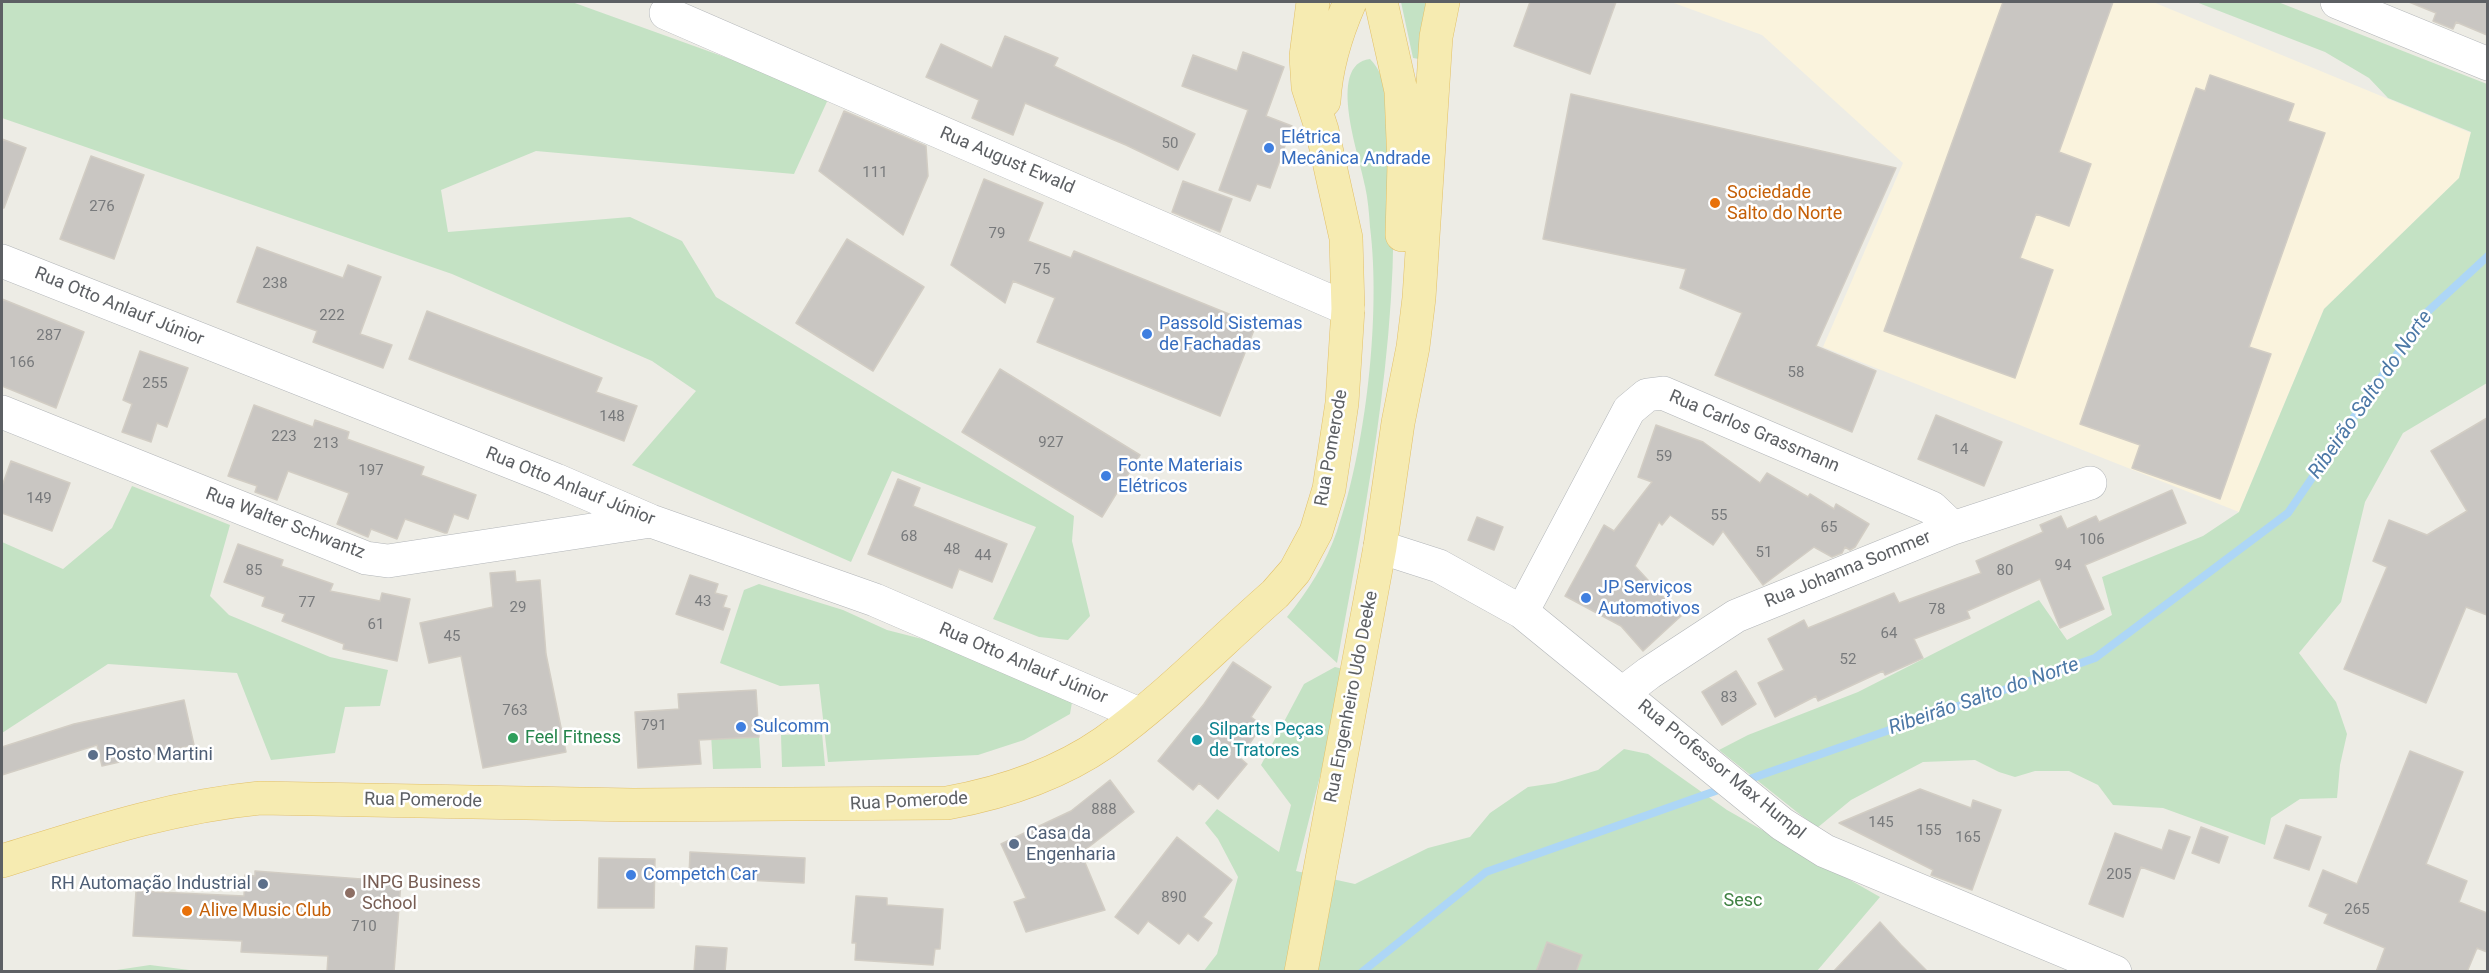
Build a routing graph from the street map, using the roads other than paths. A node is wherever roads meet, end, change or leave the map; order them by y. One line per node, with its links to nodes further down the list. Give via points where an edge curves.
1 (1313, 2): 8 (main road, Rua Pomerode, via 1306,56 1308,87)
2 (1350, 2): 8 (main road, Rua Pomerode, via 1328,63)
3 (1381, 2): 12 (main road, Rua Engenheiro Udo Deeke, via 1401,91 1404,164)
4 (1443, 2): 12 (main road, Rua Engenheiro Udo Deeke, via 1436,37 1419,298)
5 (2337, 2): 7 (street)
6 (666, 13): 10 (street, Rua August Ewald)
7 (2487, 64)
8 (1322, 130): 10 (main road, Rua Pomerode, via 1346,238)
9 (2, 261): 14 (street, Rua Otto Anlauf Júnior)
10 (1348, 309): 19 (main road, Rua Pomerode, via 1342,403 1329,489 1316,532 1295,571 1275,594)
11 (2, 412): 14 (street, Rua Walter Schwantz, via 366,558 388,561)
12 (1398, 423): 16 (main road, Rua Engenheiro Udo Deeke)
13 (2090, 483): 15 (street, Rua Johanna Sommer)
14 (651, 521): 19 (street, Rua Otto Anlauf Júnior, via 875,600)
15 (1953, 528): 17 (street, Rua Carlos Grassmann, via 1932,507 1663,393 1647,394 1629,410); 18 (street, Rua Johanna Sommer, via 1736,616)
16 (1380, 547): 17 (street, Rua Professor Max Humpl, via 1439,566); 21 (main road, Rua Engenheiro Udo Deeke)
17 (1522, 612): 18 (street, Rua Professor Max Humpl)
18 (1624, 692): 22 (street, Rua Professor Max Humpl, via 1782,824 1826,851)
19 (1138, 714): 20 (main road, Rua Pomerode, via 1104,742 1056,769 989,795 947,803 633,805 260,798 156,814)
20 (2, 861)
21 (1301, 972)
22 (2115, 972)

